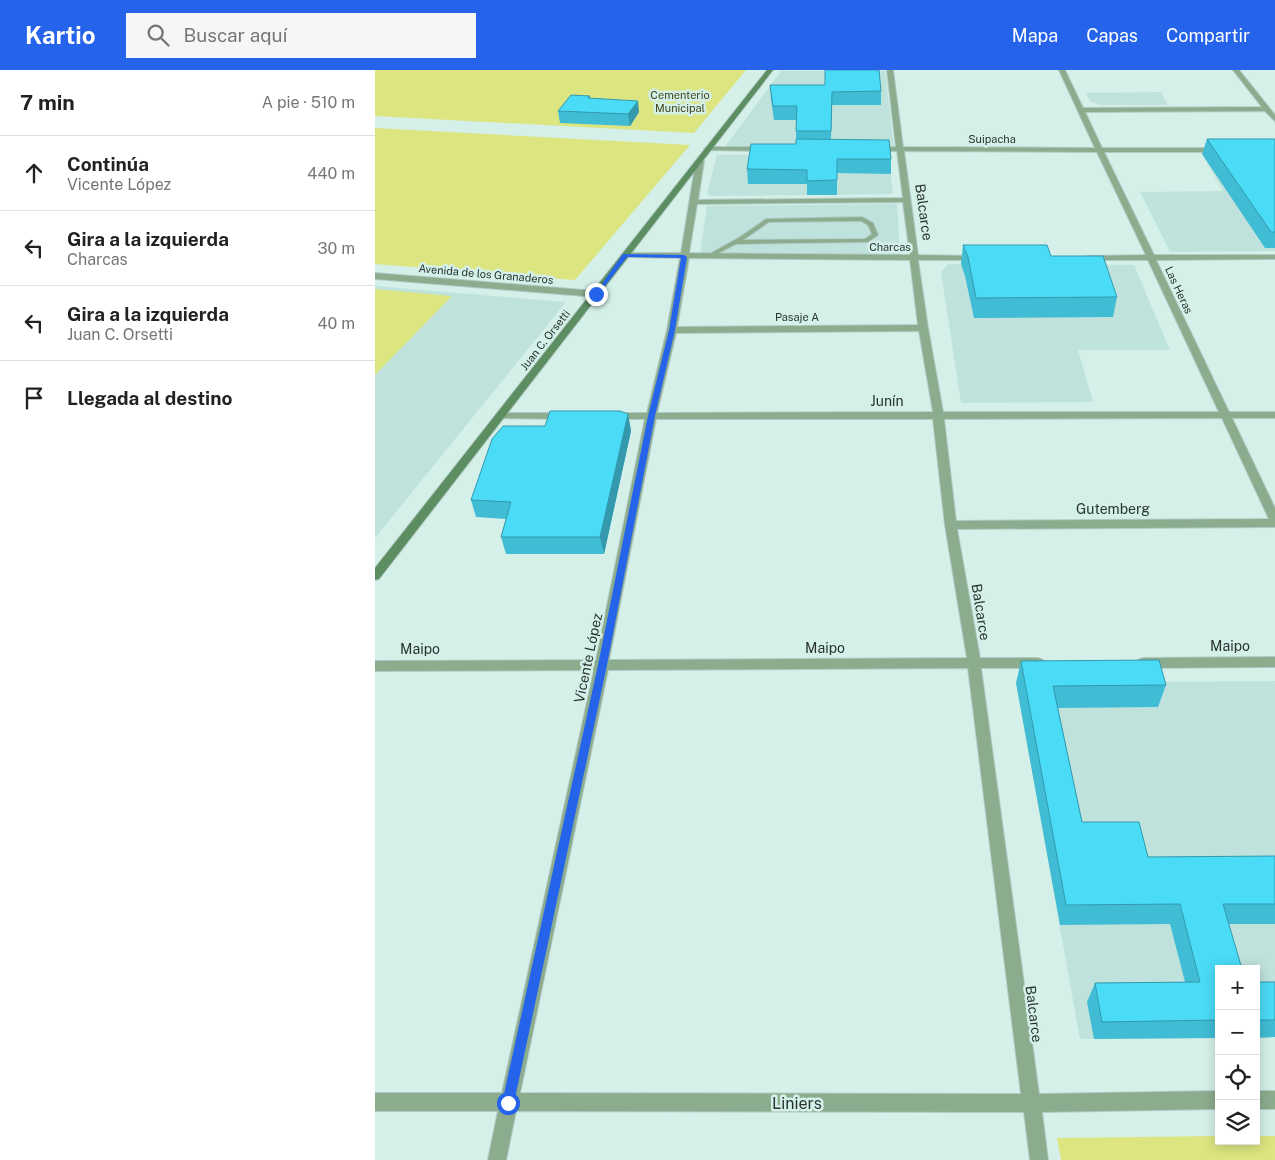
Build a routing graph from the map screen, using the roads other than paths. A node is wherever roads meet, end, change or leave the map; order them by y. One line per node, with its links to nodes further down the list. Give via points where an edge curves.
1 (770, 70): 8 (street, Juan C. Orsetti)
2 (890, 70): 11 (street, Balcarce)
3 (1062, 70): 6 (street, Las Heras)
4 (1236, 70): 5 (street)
5 (1267, 109): 6 (street); 7 (street)
6 (1081, 110): 13 (street, Las Heras)
7 (1275, 119)
8 (709, 149): 9 (street); 14 (street, Juan C. Orsetti)
9 (776, 149)
10 (863, 150): 11 (street, Suipacha)
11 (902, 150): 13 (street, Suipacha); 15 (street, Balcarce)
12 (1227, 150): 13 (street, Suipacha)
13 (1100, 151): 24 (street, Las Heras)
14 (700, 160): 16 (street, Vicente López); 18 (street, Juan C. Orsetti)
15 (906, 200): 16 (street); 25 (street, Balcarce)
16 (694, 202): 19 (street, Vicente López)
17 (735, 242): 17 (lane, via 768,220 862,219 871,224 875,234 866,241); 20 (lane)
18 (625, 255): 19 (street, Charcas); 27 (street, Juan C. Orsetti)
19 (684, 257): 20 (street, Charcas); 29 (street, Vicente López)
20 (707, 257): 25 (street, Charcas)
21 (1275, 257): 24 (street)
22 (984, 258): 25 (street, Charcas)
23 (1082, 258): 24 (street)
24 (1151, 258): 31 (street, Las Heras)
25 (915, 259): 28 (street, Balcarce)
26 (375, 276): 27 (street, Avenida de los Granaderos)
27 (596, 294): 33 (street, Juan C. Orsetti)
28 (923, 328): 29 (street, Pasaje A); 30 (street, Balcarce)
29 (672, 330): 36 (street, Vicente López)
30 (937, 415): 31 (street, Junín); 36 (street, Junín); 38 (street, Balcarce)
31 (1225, 415): 32 (street, Junín); 37 (street, Las Heras)
32 (1275, 415)
33 (500, 416): 34 (street); 39 (street, Juan C. Orsetti)
34 (576, 416)
35 (604, 416): 36 (street, Junín)
36 (651, 416): 44 (street, Vicente López)
37 (1275, 522): 38 (street, Gutemberg)
38 (951, 525): 41 (street, Balcarce)
39 (375, 576)
40 (1275, 662): 43 (street, Maipo)
41 (973, 663): 42 (street, Maipo); 44 (street, Maipo); 50 (street, Balcarce)
42 (1051, 663)
43 (1129, 663)
44 (602, 665): 45 (street, Maipo); 51 (street, Vicente López)
45 (375, 666)
46 (1215, 1100): 50 (street, Liniers)
47 (1260, 1100): 48 (street)
48 (1275, 1100)
49 (375, 1102): 51 (street, Liniers)
50 (1031, 1102): 51 (street, Liniers); 53 (street, Balcarce)
51 (508, 1103): 52 (street, Vicente López)
52 (497, 1160)
53 (1039, 1160)

